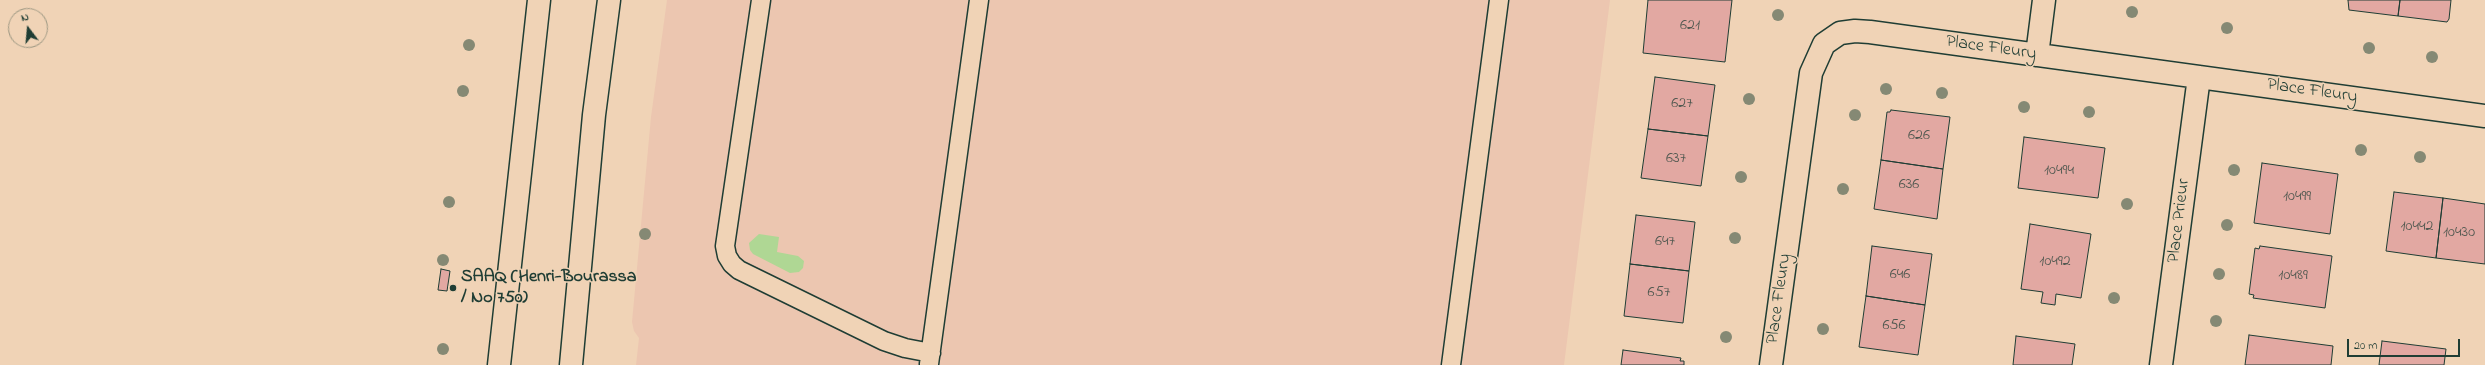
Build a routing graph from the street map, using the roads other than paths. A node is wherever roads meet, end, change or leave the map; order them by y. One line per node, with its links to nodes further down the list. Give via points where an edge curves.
1 (539, 0): 11 (street)
2 (609, 0): 12 (street, via 594,115)
3 (760, 0): 10 (lane, via 725,246 727,256 739,270 884,341)
4 (979, 0): 10 (lane)
5 (1499, 0): 13 (lane)
6 (2044, 0): 7 (street)
7 (2037, 55): 8 (street, Place Fleury); 14 (street, Place Fleury, via 1855,31 1829,38 1811,73)
8 (2199, 77): 9 (street, Place Fleury); 15 (street, Place Prieur)
9 (2485, 116)
10 (930, 359)
11 (499, 365)
12 (570, 365)
13 (1451, 365)
14 (1771, 365)
15 (2162, 365)

